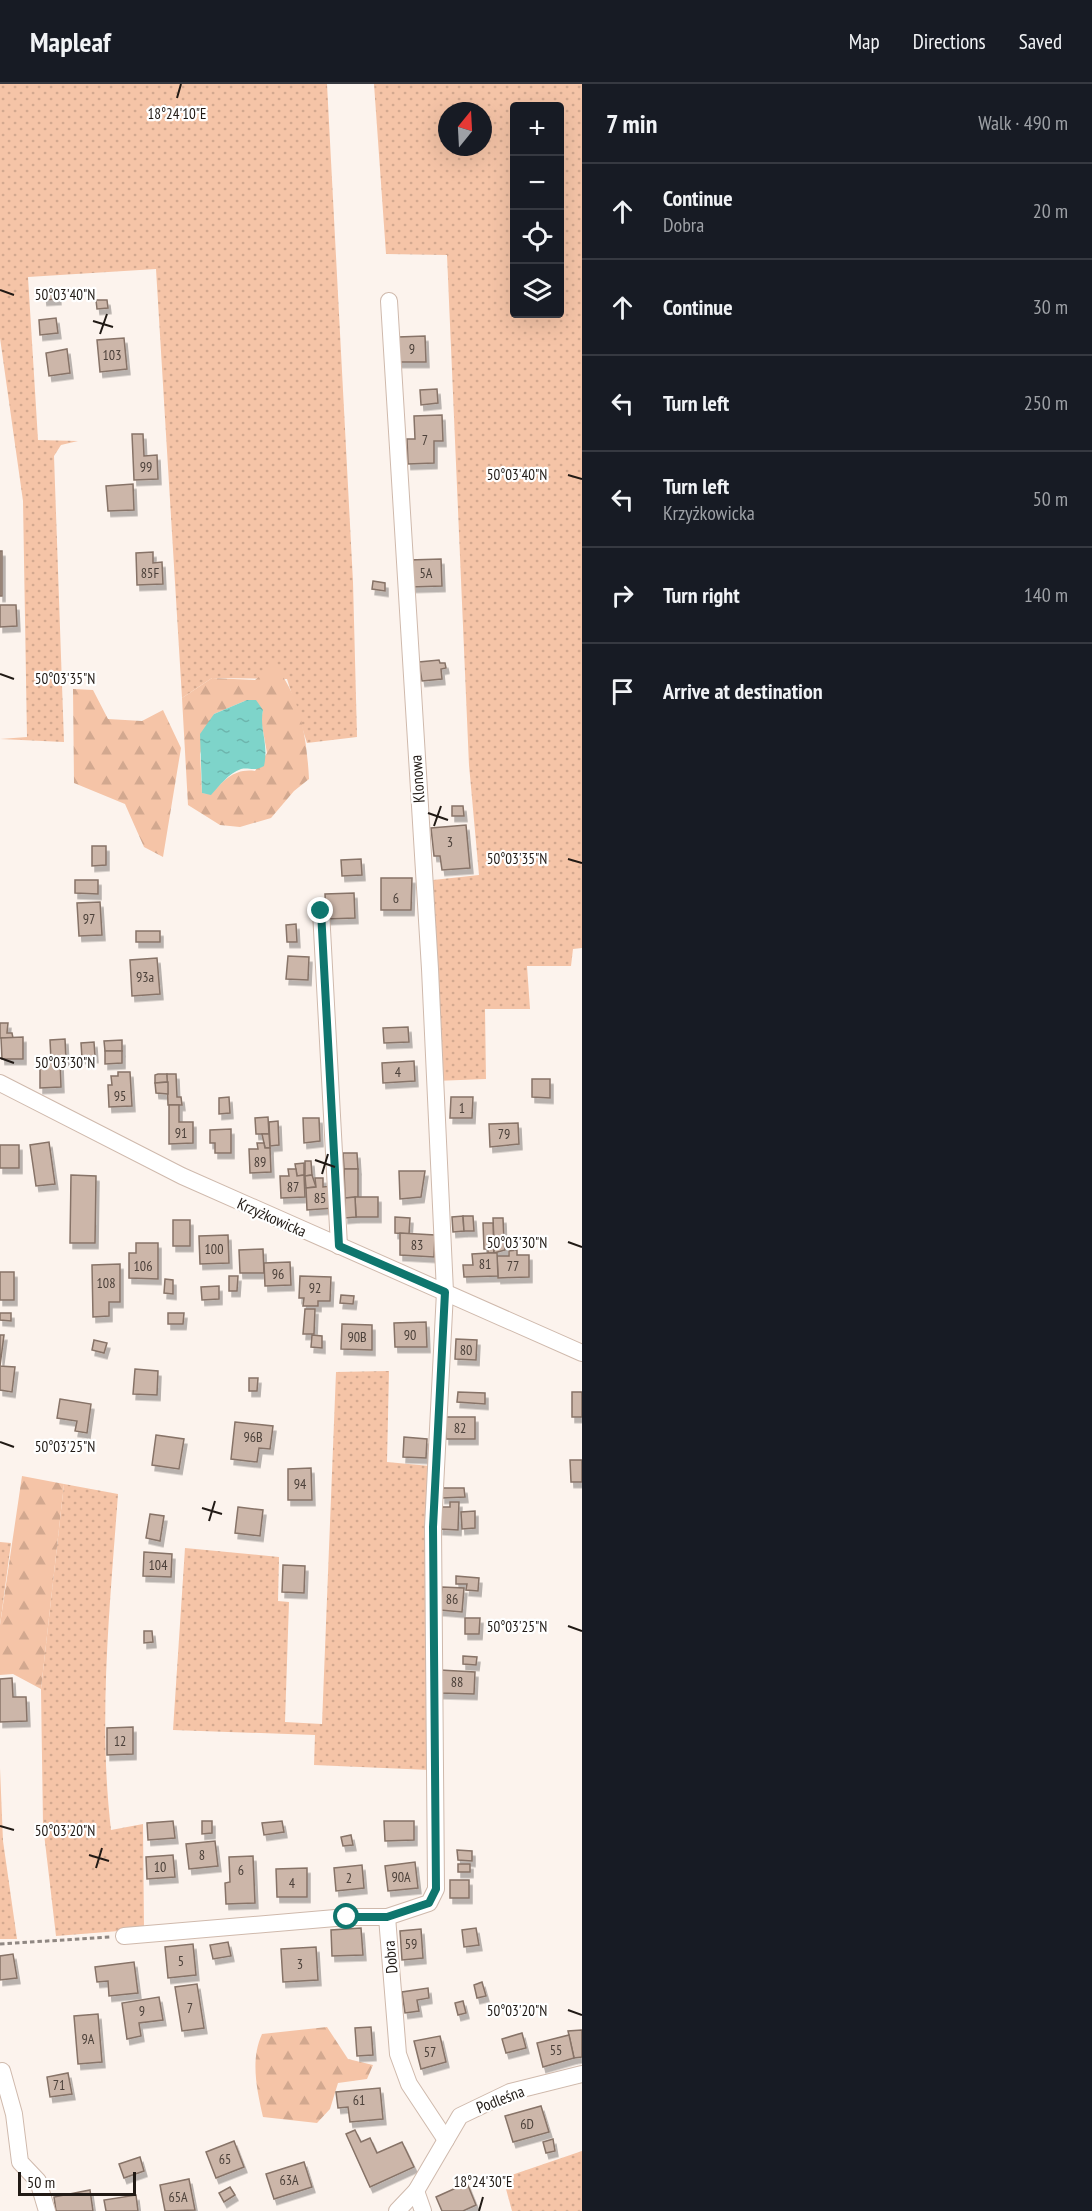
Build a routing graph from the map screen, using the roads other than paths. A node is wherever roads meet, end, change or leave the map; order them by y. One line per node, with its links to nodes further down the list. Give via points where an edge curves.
1 (389, 301): 5 (street, Klonowa, via 430,969)
2 (321, 911): 4 (street)
3 (0, 1083): 4 (street, Krzyżkowicka, via 182,1176)
4 (339, 1246): 5 (street, Krzyżkowicka)
5 (445, 1292): 6 (street, Krzyżkowicka); 7 (street, Klonowa, via 433,1527 436,1889 429,1903)
6 (582, 1353)
7 (387, 1917): 8 (street, Dobra); 11 (street, Dobra, via 398,2054 409,2084)
8 (124, 1936)
9 (2, 2071): 13 (street, via 14,2114 20,2162 38,2181)
10 (582, 2074): 11 (street, Podleśna, via 510,2092 460,2116)
11 (446, 2140): 12 (street, Podleśna)
12 (416, 2191): 14 (street, Podleśna); 15 (street)
13 (46, 2211)
14 (397, 2211)
15 (423, 2211)

